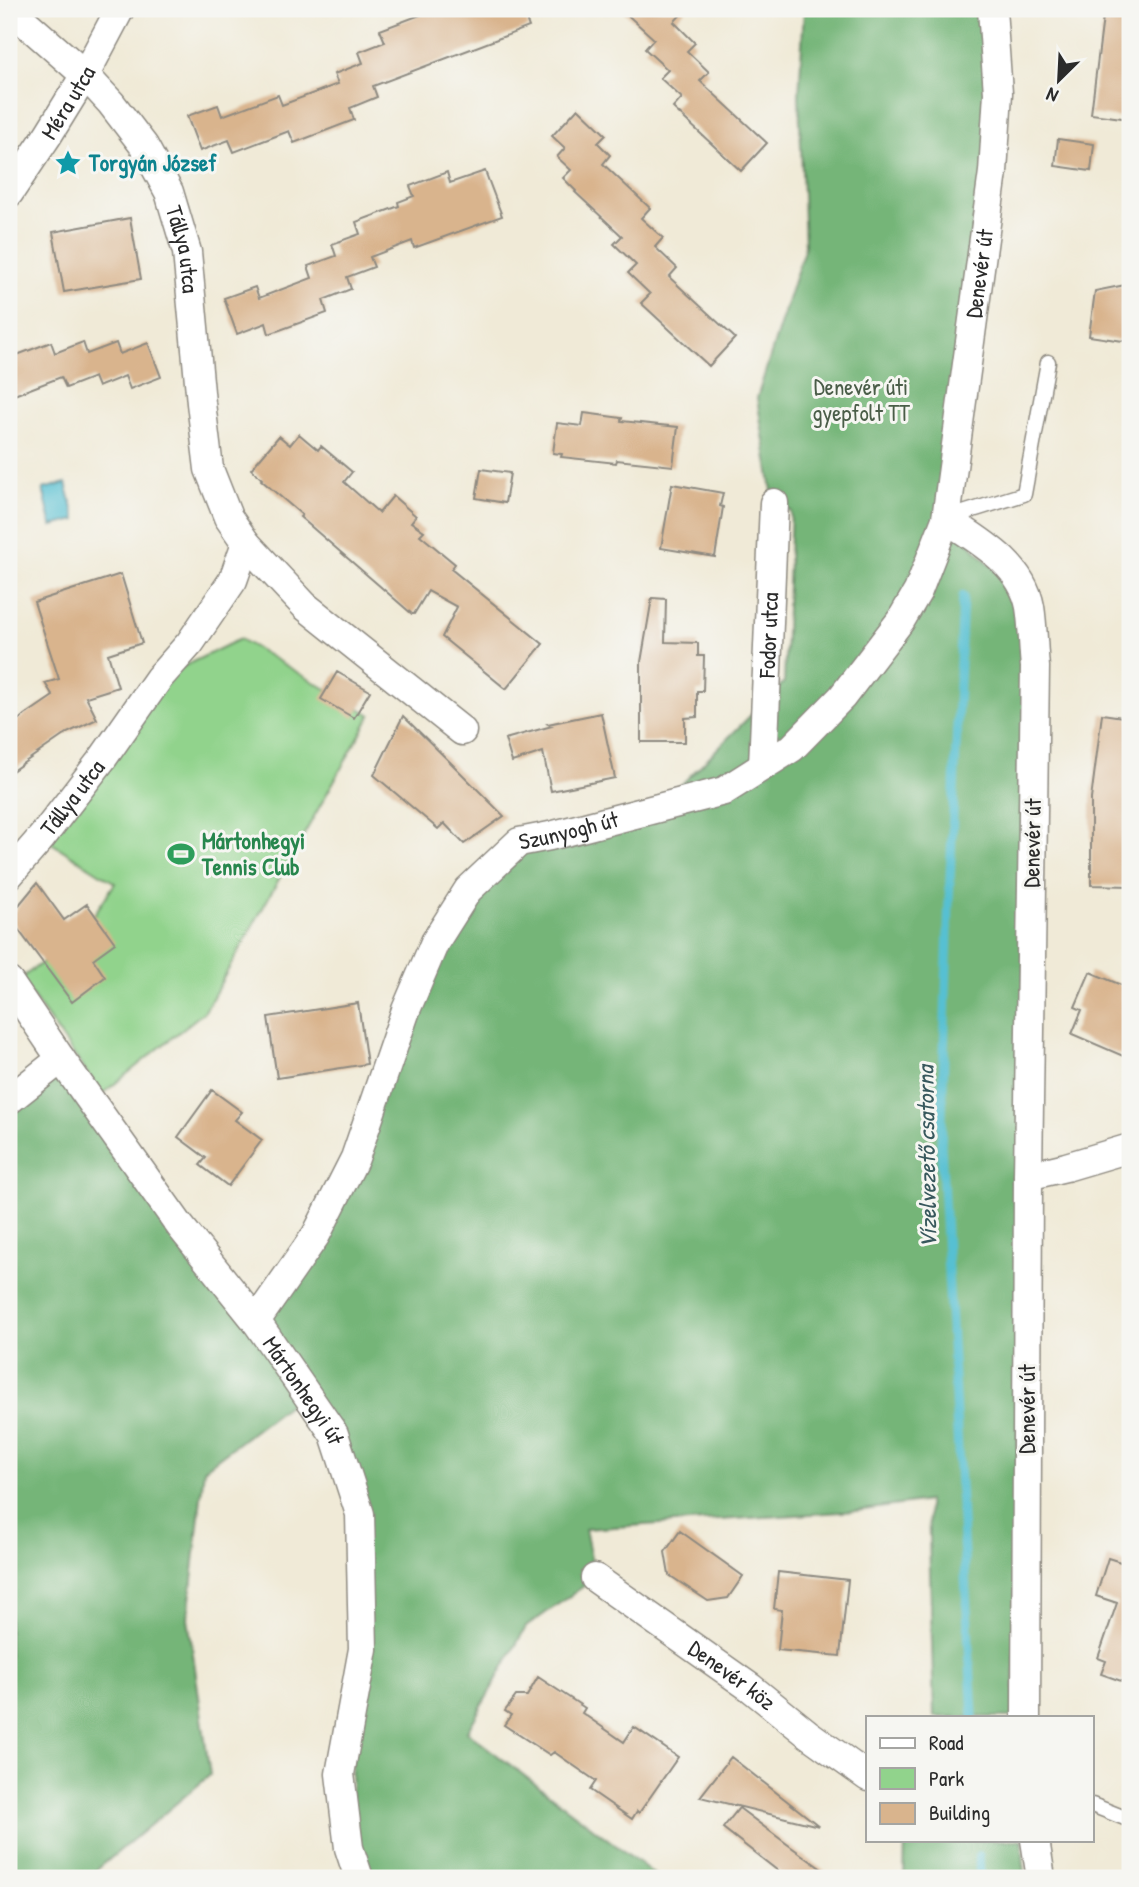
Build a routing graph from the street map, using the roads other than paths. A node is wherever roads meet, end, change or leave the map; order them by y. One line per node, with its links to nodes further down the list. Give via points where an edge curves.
1 (10, 9): 4 (street, Tállya utca)
2 (120, 9): 4 (street, Méra utca)
3 (992, 9): 8 (street, Denevér út, via 998,93 993,172)
4 (85, 75): 5 (street, Méra utca); 9 (street, Tállya utca, via 144,146 169,192 187,253 209,469 228,517)
5 (9, 193)
6 (1048, 362): 8 (lane, via 1024,494)
7 (774, 503): 11 (street, Fodor utca)
8 (946, 519): 11 (street, Szunyogh út, via 918,591 901,620 842,697 792,748); 17 (street, Denevér út, via 991,549 1017,575 1029,605 1035,667)
9 (246, 543): 10 (street, Tállya utca, via 305,606); 12 (street, Tállya utca, via 233,580 190,643)
10 (462, 731)
11 (763, 766): 18 (street, Szunyogh út, via 724,791 519,842 468,890 435,942 355,1158 316,1235)
12 (9, 875)
13 (9, 982): 14 (street, Mártonhegyi út)
14 (61, 1059): 15 (street); 18 (street, Mártonhegyi út, via 180,1226)
15 (9, 1100)
16 (1130, 1148): 17 (street)
17 (1028, 1176): 20 (street, Denevér út)
18 (256, 1321): 25 (street, Mártonhegyi út, via 334,1434 360,1514 363,1648 340,1774 349,1848)
19 (595, 1578): 21 (street, Denevér köz)
20 (1026, 1716)
21 (866, 1776)
22 (1094, 1806): 23 (lane)
23 (1130, 1820)
24 (1035, 1842): 26 (street)
25 (359, 1878)
26 (1041, 1878)

